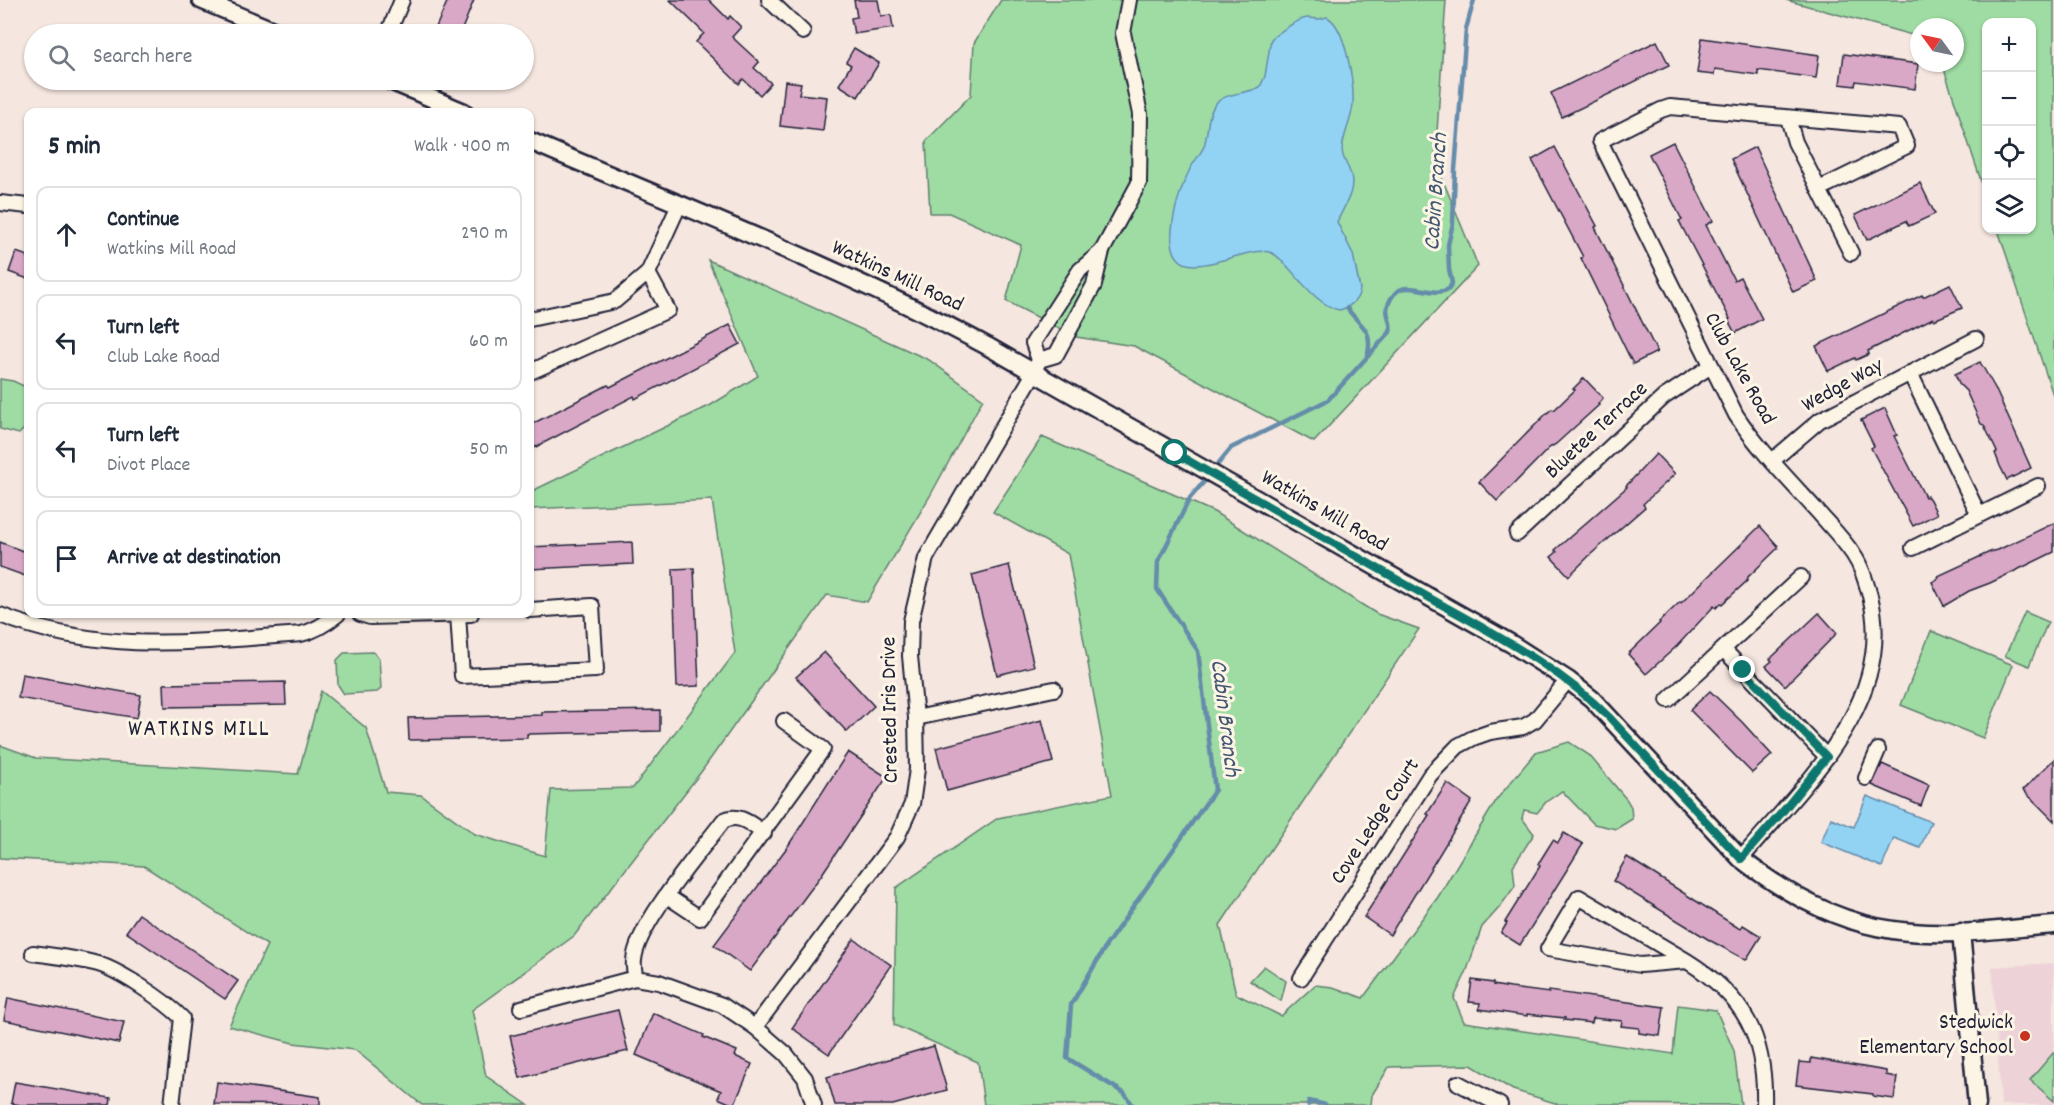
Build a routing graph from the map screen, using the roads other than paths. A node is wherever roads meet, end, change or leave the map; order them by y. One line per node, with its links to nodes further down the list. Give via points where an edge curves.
1 (201, 0): 5 (street)
2 (402, 0): 6 (street)
3 (769, 0): 7 (street)
4 (1129, 0): 16 (street, via 1124,33 1140,114 1139,183)
5 (258, 24)
6 (392, 24)
7 (803, 32)
8 (412, 90): 9 (street)
9 (454, 108)
10 (1788, 118): 12 (street, via 1795,142); 12 (street, Club Lake Road, via 1899,127 1907,146); 21 (street, Club Lake Road, via 1670,107 1600,141)
11 (534, 143): 15 (street, Watkins Mill Road)
12 (1819, 189): 17 (street)
13 (0, 202): 14 (street)
14 (24, 205)
15 (679, 205): 18 (street); 22 (street, Watkins Mill Road, via 892,297)
16 (1102, 251): 22 (street, via 1094,285 1056,355); 22 (street, via 1080,270 1033,343)
17 (1851, 254)
18 (648, 273): 19 (street, via 615,301); 23 (street, via 668,310)
19 (534, 318)
20 (1976, 339): 24 (street, Wedge Way)
21 (1710, 366): 25 (street, Club Lake Road, via 1736,415); 28 (street, Bluetee Terrace, via 1649,410)
22 (1036, 367): 36 (street, Watkins Mill Road, via 1175,453 1510,643); 39 (street, Crested Iris Drive, via 926,558 911,621)
23 (534, 370)
24 (1910, 373): 25 (street, Wedge Way, via 1820,420); 27 (street, Wedge Way)
25 (1772, 460): 42 (street, Club Lake Road, via 1854,555 1872,606 1875,644 1866,681 1858,705)
26 (2038, 486): 27 (street)
27 (1979, 515): 29 (street)
28 (1517, 534)
29 (1913, 548)
30 (1801, 577): 35 (street)
31 (534, 610): 34 (street, via 592,606 596,670 462,676)
32 (0, 615): 33 (street, via 59,633 126,643 175,644 301,634)
33 (333, 618)
34 (458, 618)
35 (1724, 650): 38 (street); 42 (street)
36 (1568, 680): 45 (street, Watkins Mill Road, via 1592,699); 52 (street, Cove Ledge Court, via 1535,720 1523,727 1473,738 1458,746 1430,774)
37 (1054, 689): 39 (street)
38 (1668, 700)
39 (916, 718): 54 (street, Crested Iris Drive, via 917,769 912,804 897,837)
40 (784, 721): 44 (street, via 823,749)
41 (1878, 750): 43 (street)
42 (1827, 757): 45 (street, Club Lake Road)
43 (1866, 778)
44 (764, 833): 46 (street, via 738,817 723,821); 46 (street, via 700,918)
45 (1741, 859): 48 (street, Watkins Mill Road, via 1794,896 1851,920 1892,930)
46 (667, 896): 51 (street, via 639,940)
47 (2054, 925): 48 (street, Watkins Mill Road)
48 (1961, 932): 60 (street)
49 (33, 954): 56 (street, via 96,963 171,1007 182,1018)
50 (1688, 961): 50 (street, via 1579,897 1548,949 1640,965); 59 (street, via 1728,994 1750,1021 1761,1053)
51 (635, 978): 53 (street); 54 (street, via 660,982 722,1005)
52 (1301, 978)
53 (521, 1008)
54 (755, 1027): 57 (street, via 786,1054 805,1078)
55 (1458, 1083): 58 (street)
56 (172, 1105)
57 (814, 1105)
58 (1500, 1105)
59 (1764, 1105)
60 (1977, 1105)

